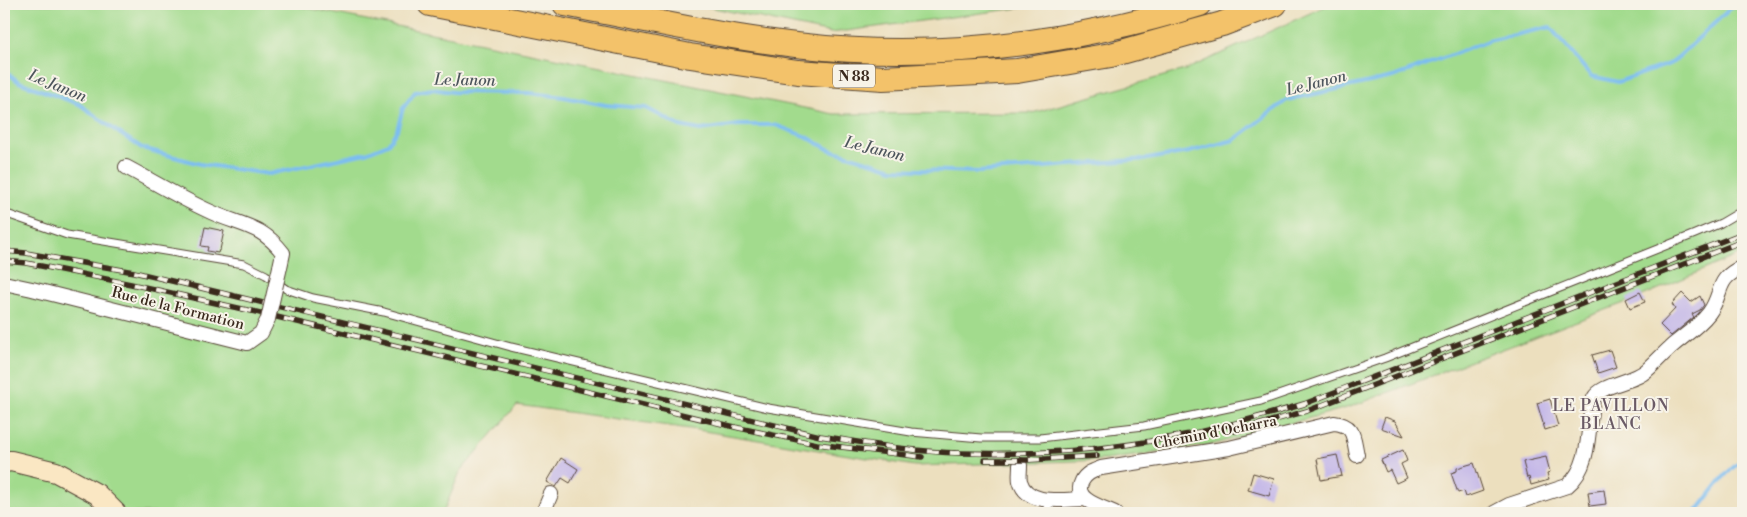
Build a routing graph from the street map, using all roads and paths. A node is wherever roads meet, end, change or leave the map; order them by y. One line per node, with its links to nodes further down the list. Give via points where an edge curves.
1 (430, 4): 4 (highway, N 88, via 690,56 798,72 884,78 1017,71 1111,55 1222,24)
2 (565, 4): 3 (highway, N 88, via 716,34 797,45 891,51 1009,45 1065,38)
3 (1200, 4)
4 (1275, 4)
5 (126, 167): 9 (street, Rue de la Formation, bridge, via 211,212 272,239 283,253 268,319 261,333 247,343)
6 (1743, 210): 7 (lane, via 1721,223 1384,358 1260,401 1144,426 1068,436 1011,438 911,432 768,408 511,347 384,312 314,298 286,289 244,264 67,235)
7 (4, 213)
8 (1743, 266): 20 (street, via 1722,282 1710,312 1703,320 1646,372 1604,390 1594,398 1583,462 1575,480 1561,489)
9 (4, 283)
10 (1357, 454): 14 (street, Chemin d'Ocharra, via 1350,428 1334,423 1229,448 1101,468 1084,477 1080,492)
11 (4, 462): 16 (main road, via 56,472 98,494)
12 (1020, 466): 15 (street, via 1019,480 1029,495)
13 (552, 494): 17 (street)
14 (1085, 499): 15 (street); 19 (street)
15 (1052, 500): 18 (lane)
16 (116, 513)
17 (543, 513)
18 (1044, 513)
19 (1115, 513)
20 (1494, 513)

